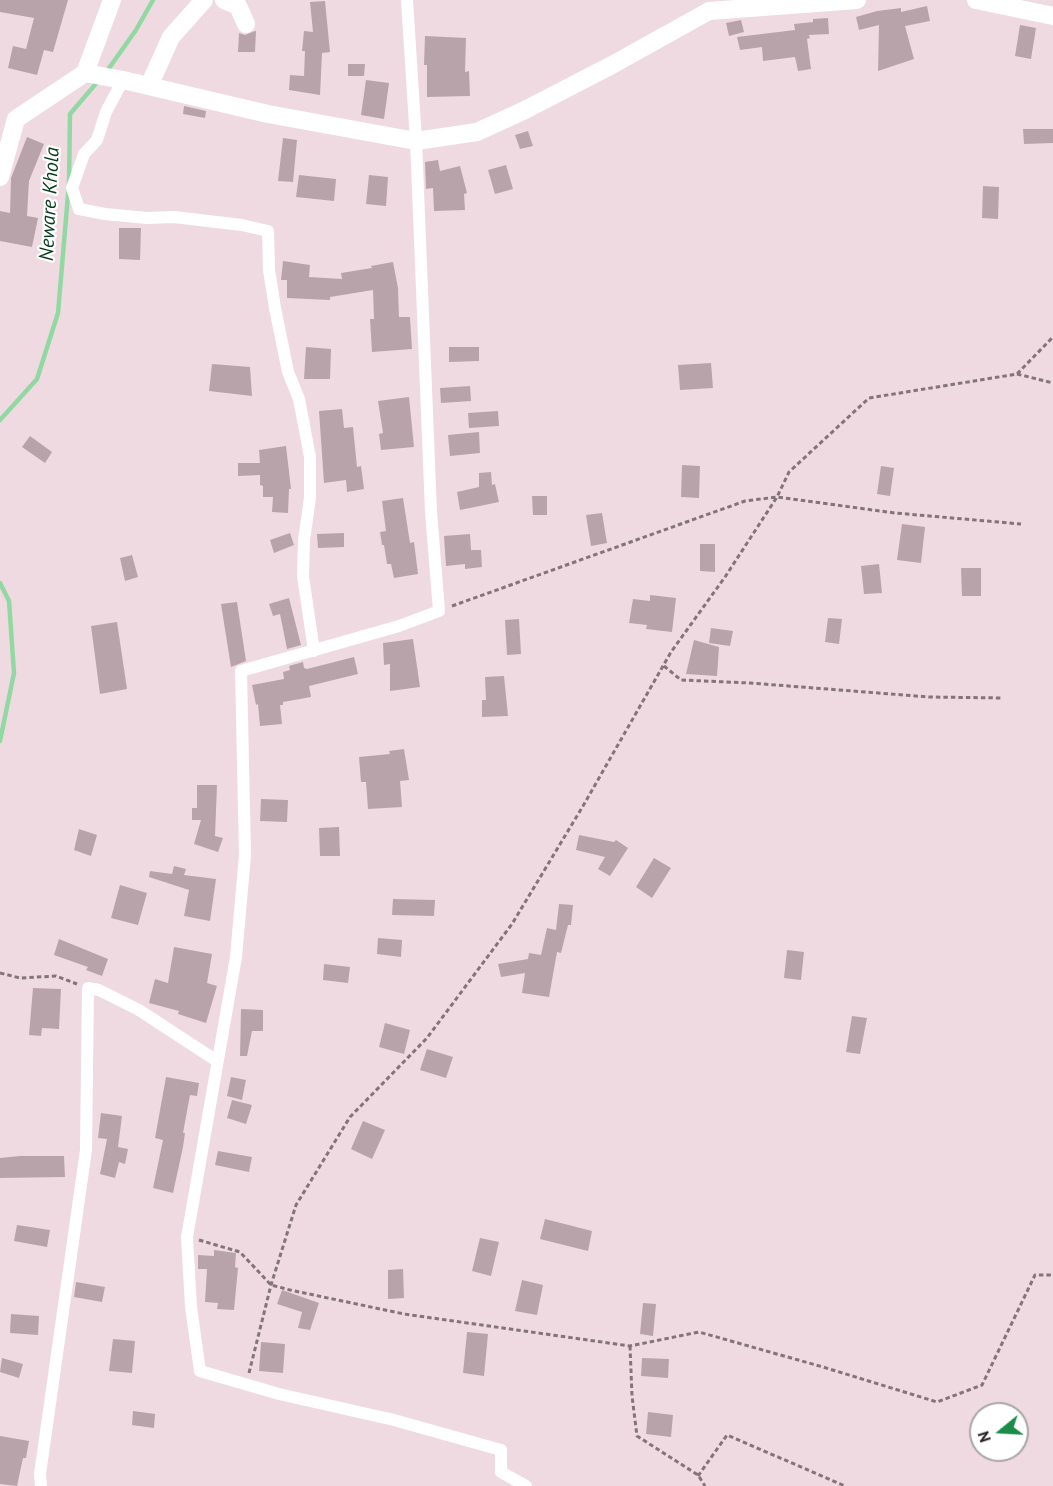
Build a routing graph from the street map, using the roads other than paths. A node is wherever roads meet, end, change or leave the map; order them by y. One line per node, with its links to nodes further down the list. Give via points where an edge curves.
1 (112, 0): 9 (street)
2 (204, 0): 11 (street, via 171,37)
3 (224, 0): 8 (street, via 238,6)
4 (407, 0): 12 (street)
5 (857, 0): 12 (street, via 709,11 612,65 477,132)
6 (976, 0): 7 (street)
7 (1053, 16)
8 (246, 24)
9 (85, 74): 10 (street); 13 (street, via 16,119)
10 (123, 80): 11 (street); 14 (street, via 75,179 72,188 79,209 268,231 274,308 310,457 303,576)
11 (149, 86): 12 (street, via 268,114)
12 (416, 141): 14 (street, via 431,512 439,611)
13 (0, 177)
14 (314, 651): 15 (street, via 241,671 245,855 236,957)
15 (217, 1061): 16 (street, via 139,1010 88,988 87,1150); 17 (street, via 187,1237 200,1371 501,1450 501,1472)
16 (41, 1486)
17 (526, 1486)

